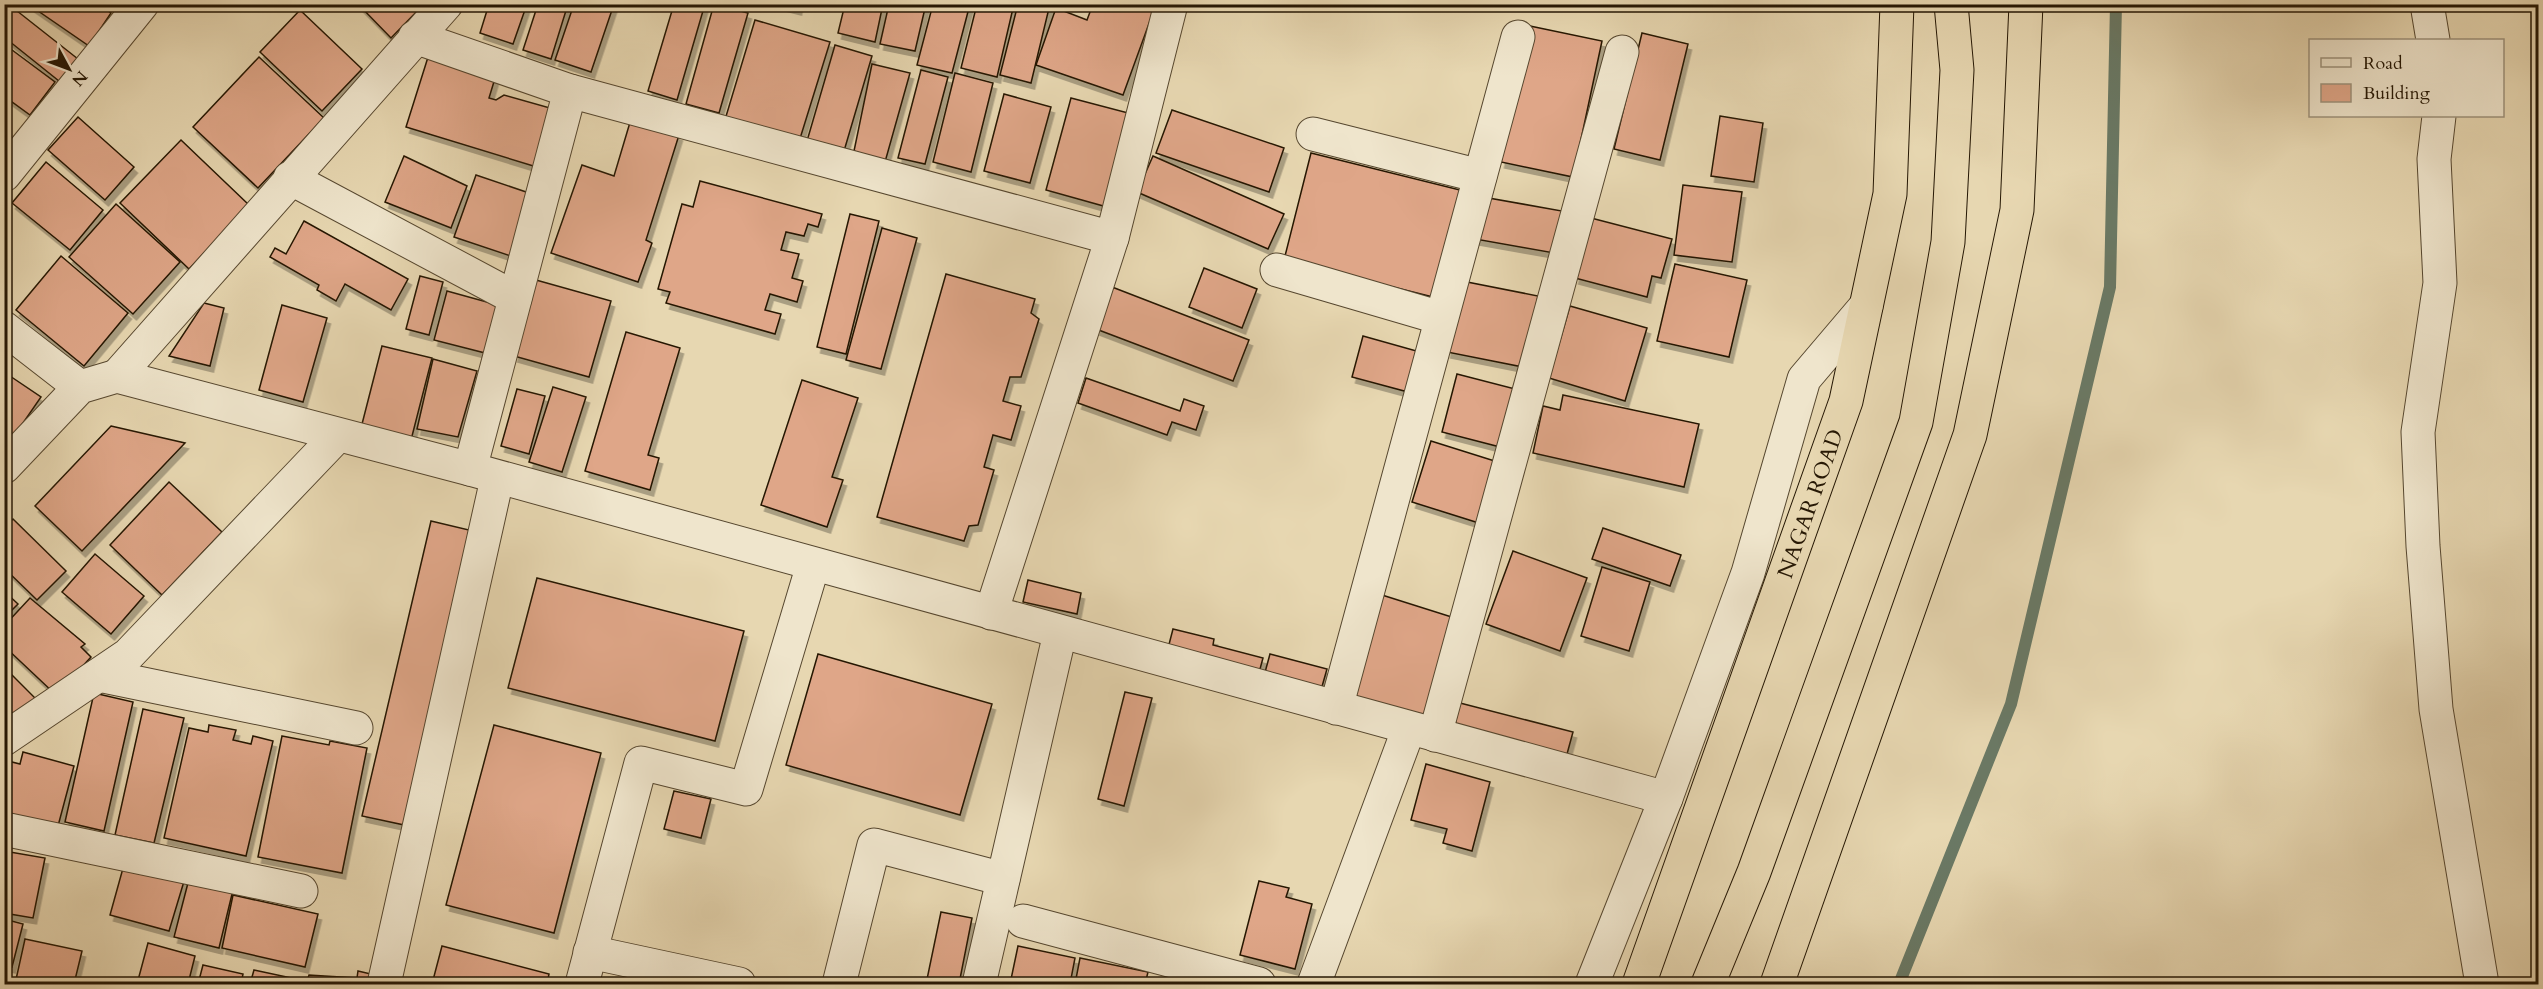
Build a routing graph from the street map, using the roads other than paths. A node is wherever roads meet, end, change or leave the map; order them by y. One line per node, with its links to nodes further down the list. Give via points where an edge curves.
1 (142, 4): 15 (street)
2 (446, 4): 9 (street)
3 (1171, 4): 18 (street)
4 (1897, 4): 21 (highway, NAGAR ROAD, via 1890,194)
5 (1951, 4): 52 (highway, via 1957,70 1948,242 1916,422 1754,872)
6 (2026, 4): 53 (highway, via 2017,210 1970,435)
7 (2427, 4): 10 (street)
8 (1518, 36): 16 (street)
9 (415, 37): 12 (street); 17 (street)
10 (2433, 39)
11 (1622, 52): 35 (street)
12 (570, 92): 18 (street); 20 (street)
13 (2439, 117): 54 (street, via 2434,159 2439,283 2418,432 2423,535 2436,710)
14 (1313, 134): 16 (street)
15 (4, 175)
16 (1480, 176): 22 (street)
17 (290, 178): 20 (street); 24 (street)
18 (1112, 238): 30 (street)
19 (1277, 270): 22 (street)
20 (515, 298): 28 (street)
21 (1866, 306): 37 (street, via 1804,379 1748,573); 51 (highway, NAGAR ROAD, via 1846,401)
22 (1442, 318): 33 (street)
23 (4, 328): 25 (street)
24 (117, 376): 25 (street); 26 (street)
25 (80, 387): 27 (street)
26 (338, 435): 28 (street); 32 (street, via 128,655)
27 (4, 467)
28 (484, 474): 29 (street); 43 (street)
29 (813, 565): 30 (street); 42 (street, via 746,789 641,763)
30 (991, 613): 31 (street)
31 (1060, 633): 33 (street); 39 (street)
32 (99, 675): 34 (street); 36 (street)
33 (1336, 708): 35 (street)
34 (356, 728)
35 (1422, 731): 37 (street); 49 (street)
36 (4, 739)
37 (1666, 798): 50 (street)
38 (4, 830): 40 (street)
39 (1003, 879): 46 (street, via 874,845); 47 (street)
40 (301, 891)
41 (1023, 921): 48 (street)
42 (590, 952): 44 (street); 45 (street)
43 (384, 984)
44 (582, 984)
45 (739, 984)
46 (839, 984)
47 (979, 984)
48 (1259, 984)
49 (1314, 984)
50 (1592, 984)
51 (1639, 984)
52 (1708, 984)
53 (1777, 984)
54 (2482, 984)

